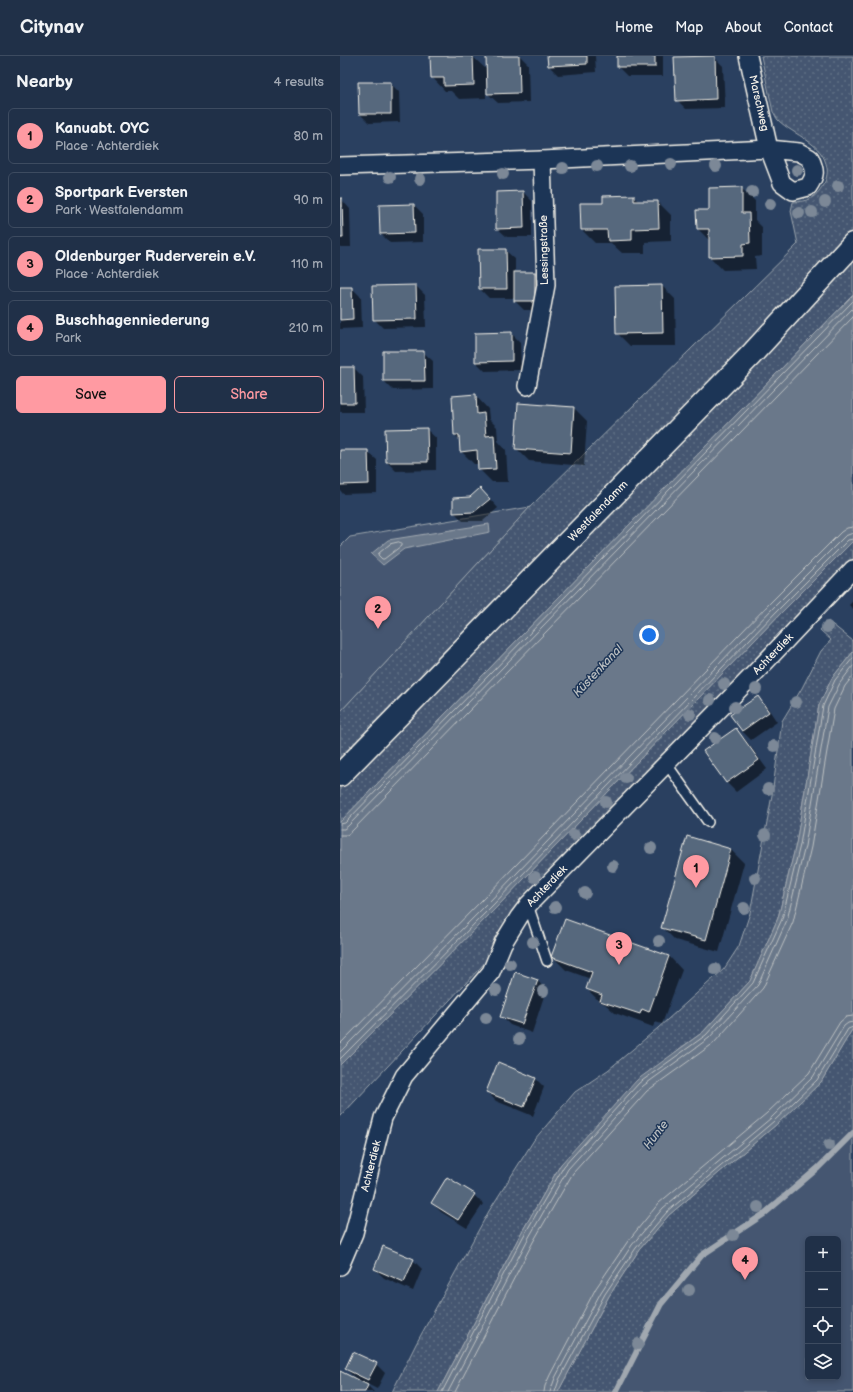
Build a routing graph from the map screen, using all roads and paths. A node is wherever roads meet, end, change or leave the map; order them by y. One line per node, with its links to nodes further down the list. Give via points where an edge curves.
1 (748, 56): 2 (street, Marschweg, via 769,149)
2 (542, 160): 3 (street); 5 (street, Lessingstraße, via 546,285)
3 (340, 166)
4 (853, 244): 8 (street, Westfalendamm, via 750,356)
5 (527, 386)
6 (853, 570): 7 (street, Achterdiek)
7 (666, 763): 9 (lane); 10 (street, Achterdiek)
8 (340, 775)
9 (708, 822)
10 (528, 905): 11 (lane); 12 (street, Achterdiek, via 503,943 491,972 404,1076 383,1118 354,1233)
11 (547, 961)
12 (340, 1266)

